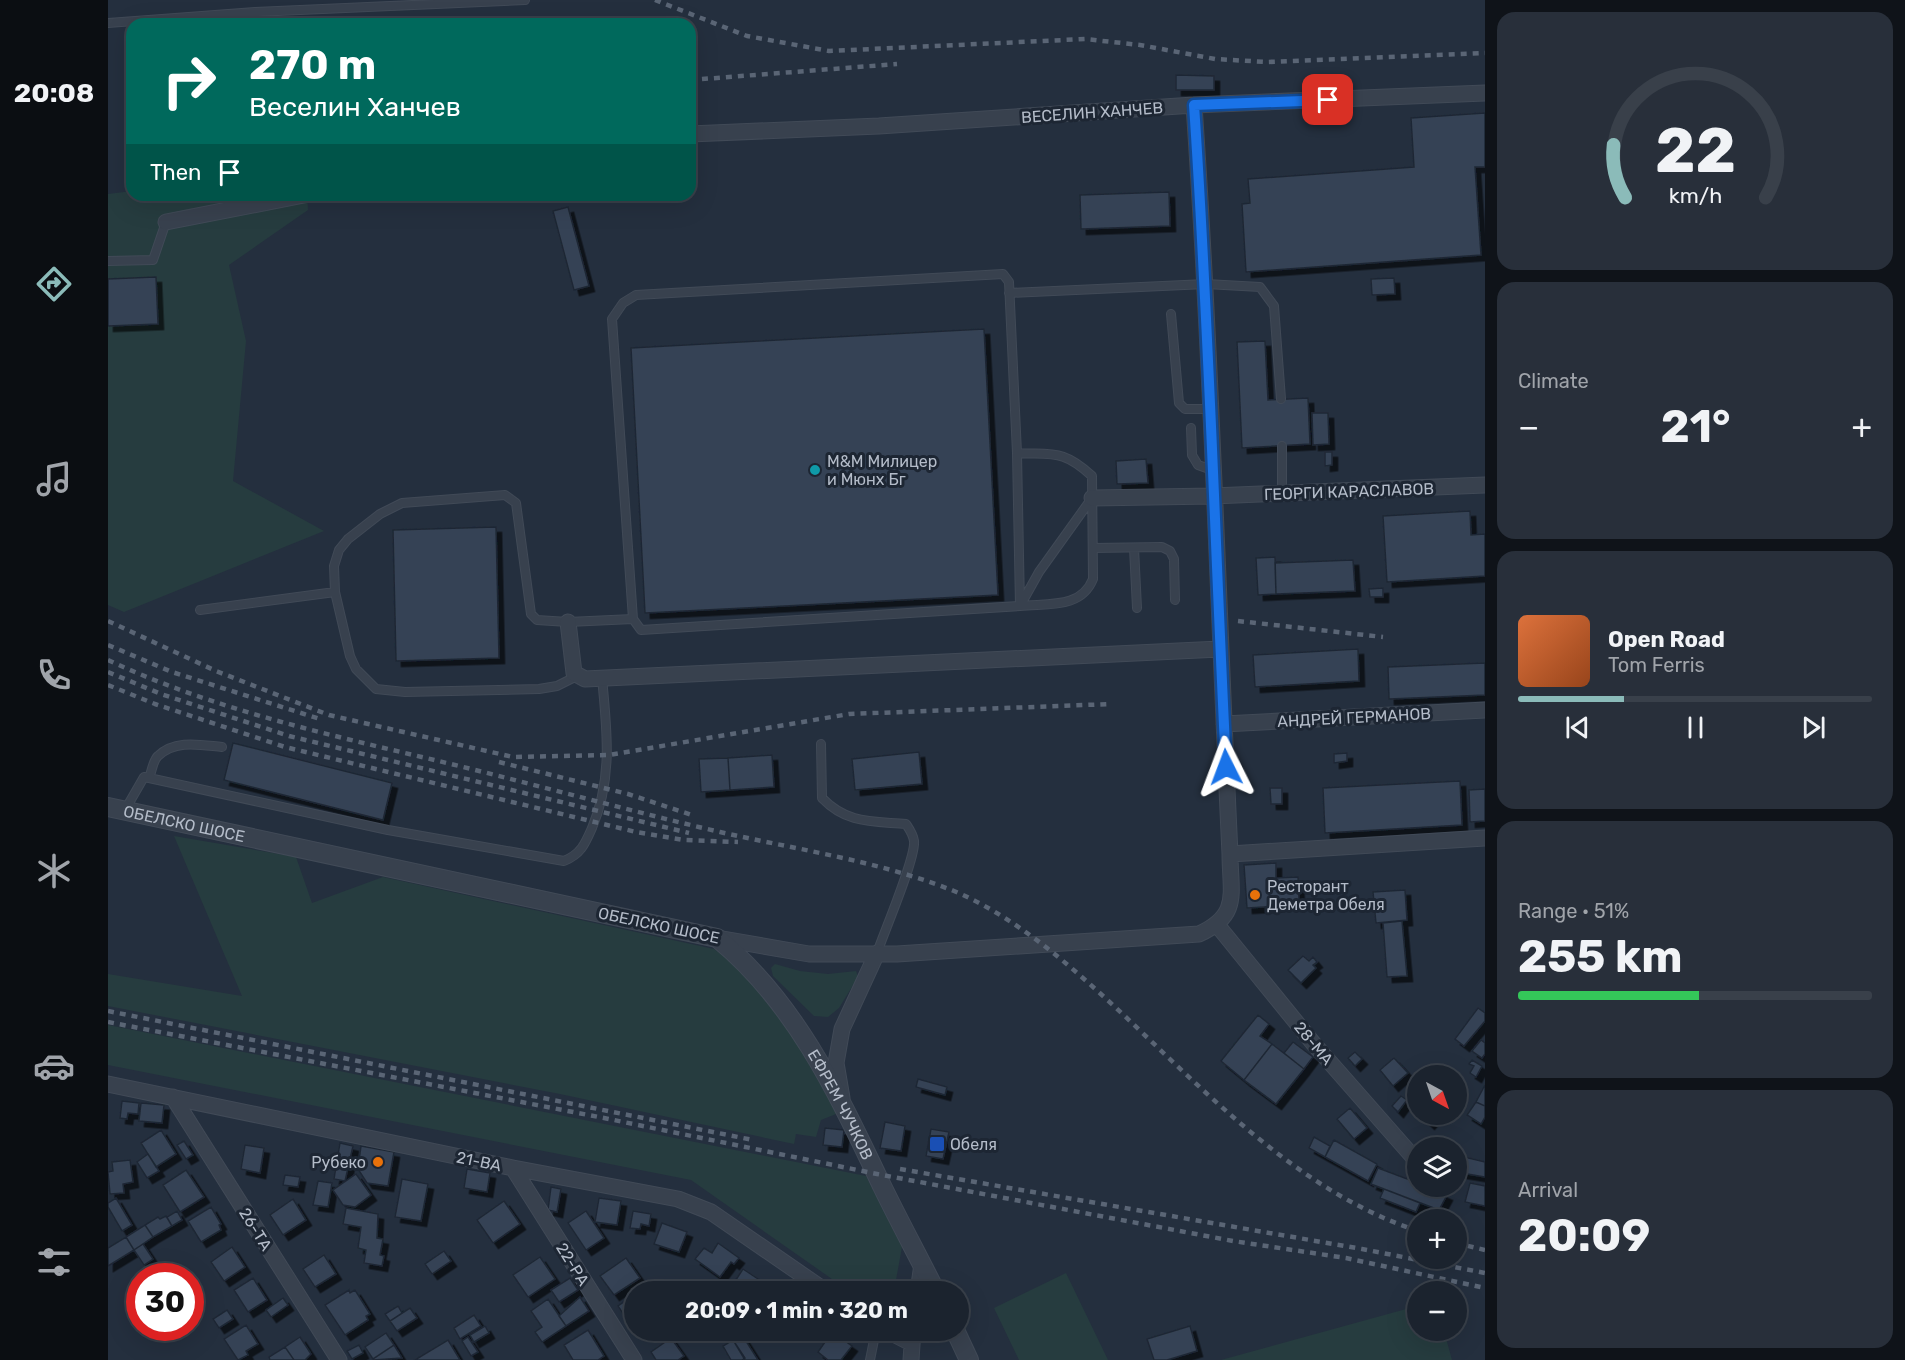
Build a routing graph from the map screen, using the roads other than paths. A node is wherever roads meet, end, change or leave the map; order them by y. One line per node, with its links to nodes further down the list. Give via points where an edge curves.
1 (525, 0): 2 (lane)
2 (401, 3): 3 (lane)
3 (181, 18)
4 (126, 22): 5 (lane)
5 (108, 23)
6 (1485, 93): 7 (street, ВЕСЕЛИН ХАНЧЕВ)
7 (1194, 105): 8 (street, ВЕСЕЛИН ХАНЧЕВ); 12 (street)
8 (696, 134)
9 (273, 201): 10 (street)
10 (166, 222): 11 (lane, via 153,260)
11 (108, 261)
12 (1206, 284): 13 (lane); 15 (lane, via 1260,287 1269,297 1274,306); 16 (street)
13 (1009, 293): 19 (lane); 32 (lane, via 1004,274 995,273 636,295 623,303 612,319 612,332)
14 (1171, 314): 16 (lane, via 1179,403 1185,409)
15 (1281, 399)
16 (1210, 410): 20 (street)
17 (1191, 428): 20 (lane, via 1192,455 1198,465)
18 (1282, 446): 22 (lane)
19 (1017, 453): 24 (lane, via 1059,453 1077,462 1092,476); 29 (lane)
20 (1212, 470): 23 (street)
21 (1485, 485): 22 (street, ГЕОРГИ КАРАСЛАВОВ)
22 (1282, 494): 23 (street, ГЕОРГИ КАРАСЛАВОВ)
23 (1213, 496): 24 (street, ГЕОРГИ КАРАСЛАВОВ); 34 (street)
24 (1092, 498): 25 (lane); 29 (lane, via 1039,572)
25 (1093, 548): 26 (lane); 29 (lane, via 1093,579 1082,597)
26 (1134, 548): 28 (lane, via 1162,547 1170,551 1174,559); 30 (lane)
27 (335, 592): 31 (lane); 33 (lane, via 334,566 339,550 380,514 402,503 505,495 516,503 531,614 537,620); 35 (lane, via 350,656 356,669 376,689 539,689)
28 (1175, 600)
29 (1020, 606): 32 (lane, via 646,631 637,628)
30 (1137, 608)
31 (200, 610)
32 (633, 619): 33 (lane)
33 (568, 622): 35 (street)
34 (1220, 650): 36 (street); 38 (street)
35 (577, 676): 36 (street)
36 (602, 678): 41 (lane, via 609,755 605,788 583,849 564,861 388,830)
37 (1485, 710): 38 (street, АНДРЕЙ ГЕРМАНОВ)
38 (1224, 724): 44 (street)
39 (821, 744): 47 (lane, via 822,798 846,818 906,824 915,843)
40 (222, 747): 41 (lane, via 186,744 165,751 156,757)
41 (149, 777): 42 (lane, via 144,777)
42 (116, 809): 46 (street, ОБЕЛСКО ШОСЕ)
43 (1485, 838): 44 (street)
44 (1230, 854): 45 (street, via 1230,910)
45 (1218, 926): 47 (street, ОБЕЛСКО ШОСЕ, via 1199,934); 51 (street, 28-МА)
46 (717, 938): 47 (street, ОБЕЛСКО ШОСЕ, via 809,954); 50 (street, ЕФРЕМ ЧУЧКОВ, via 742,958 808,1042)
47 (877, 953): 50 (street, via 842,1029 836,1063)
48 (108, 1083): 49 (street, 21-ВА)
49 (173, 1097): 52 (street, 21-ВА); 61 (street, 26-ТА)
50 (842, 1102): 53 (street, ЕФРЕМ ЧУЧКОВ)
51 (1407, 1150)
52 (513, 1168): 54 (street, 21-ВА, via 696,1205); 62 (street, 22-РА)
53 (922, 1264): 55 (street); 56 (street, ЕФРЕМ ЧУЧКОВ)
54 (810, 1281)
55 (920, 1281)
56 (930, 1281)
57 (874, 1341): 63 (lane)
58 (911, 1341): 64 (street)
59 (912, 1341): 65 (street)
60 (960, 1341): 66 (street)
61 (339, 1360)
62 (633, 1360)
63 (870, 1360)
64 (904, 1360)
65 (911, 1360)
66 (969, 1360)

